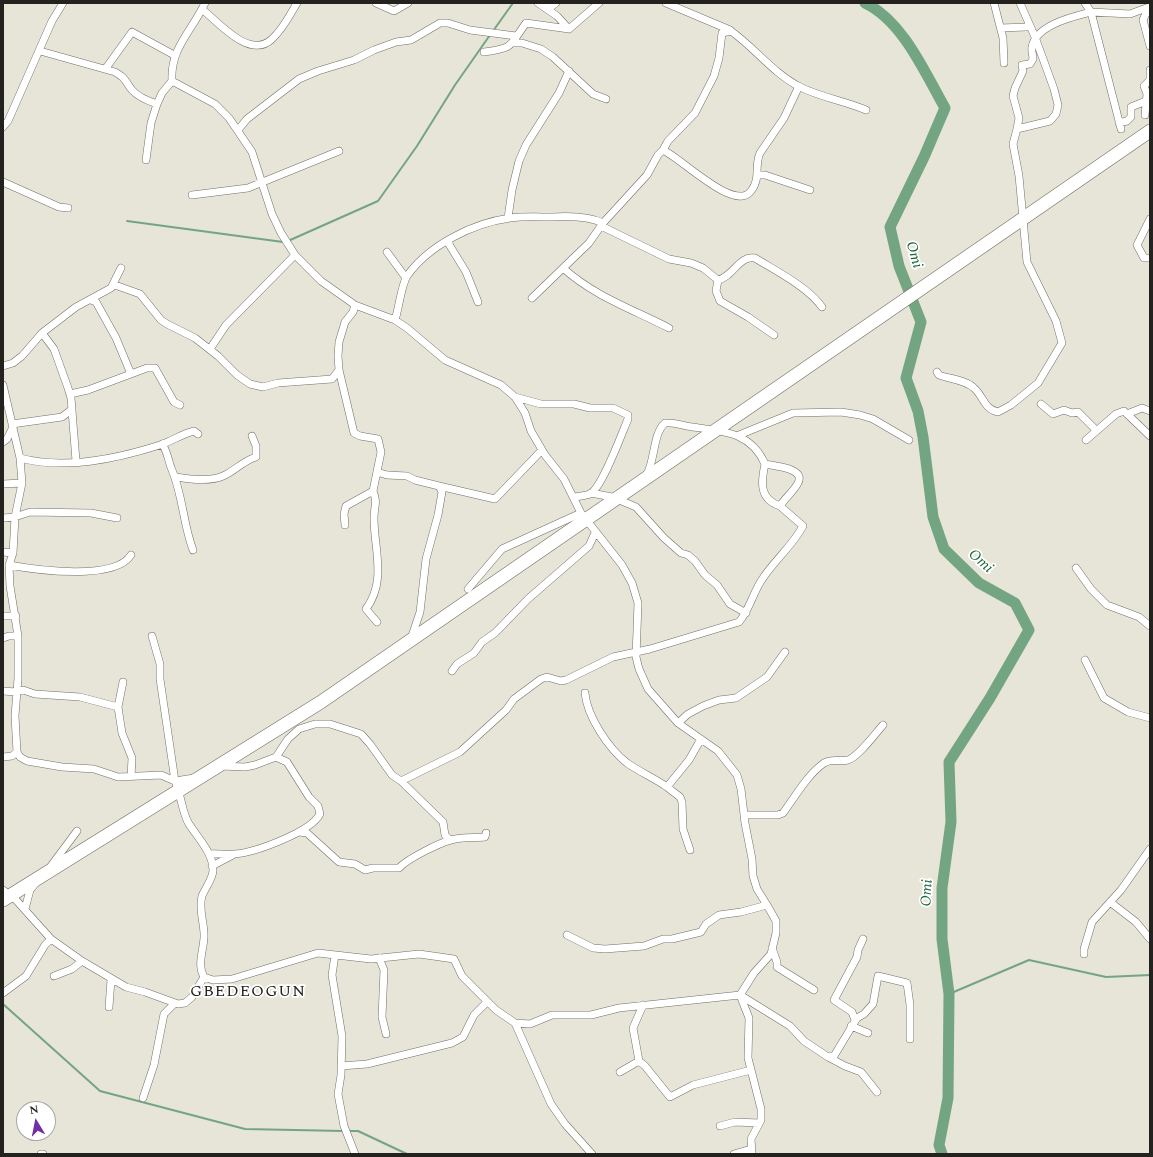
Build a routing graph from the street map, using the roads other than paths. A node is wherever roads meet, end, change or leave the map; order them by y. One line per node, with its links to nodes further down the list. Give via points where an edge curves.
1 (63, 3): 23 (street, via 52,21)
2 (297, 3): 13 (street, via 273,39 258,46 248,45 235,37)
3 (376, 3): 4 (street, via 394,11)
4 (408, 3)
5 (556, 3): 12 (street, via 551,7)
6 (599, 3): 18 (street)
7 (666, 3): 19 (street)
8 (994, 3): 17 (street)
9 (1020, 3): 16 (street)
10 (1085, 3): 15 (street)
11 (1142, 3): 14 (street)
12 (542, 5): 18 (street)
13 (203, 6): 25 (street)
14 (1150, 7): 15 (street, via 1130,14); 22 (street, via 1143,20)
15 (1090, 12): 20 (street, via 1054,23); 33 (street, via 1120,126 1131,117 1131,107)
16 (1030, 24): 17 (street, via 1026,27); 20 (street)
17 (1001, 28): 26 (street)
18 (569, 29): 21 (street, via 526,23)
19 (731, 31): 31 (street, via 745,40 777,71); 41 (street, via 722,33 714,76 695,112)
20 (1035, 37): 38 (street, via 1031,48 1033,59 1030,64 1022,65 1023,71 1013,96 1019,118); 38 (street, via 1058,105 1056,114 1050,121)
21 (515, 40): 24 (street, via 503,49); 29 (street, via 540,48 553,56); 39 (street, via 440,23 411,40 396,42 299,79 247,119)
22 (1150, 46)
23 (40, 51): 27 (street); 37 (street)
24 (484, 52)
25 (174, 55): 27 (street, via 132,32); 30 (street)
26 (1004, 63)
27 (106, 68): 34 (street, via 125,78 132,90 142,98)
28 (1150, 70): 33 (street, via 1150,80 1144,86)
29 (568, 71): 32 (street, via 593,94); 50 (street, via 559,93 526,145 519,161)
30 (172, 81): 34 (street); 39 (street, via 215,104)
31 (799, 86): 35 (street); 44 (street, via 784,118 760,153 757,160)
32 (606, 99)
33 (1146, 101): 36 (street)
34 (157, 104): 43 (street, via 151,123)
35 (866, 110)
36 (1145, 115)
37 (5, 122)
38 (1017, 129): 74 (street, via 1013,144 1019,176 1027,262 1056,322 1062,343 1038,383 998,412 991,410 974,388 939,375)
39 (238, 130): 46 (street, via 252,152)
40 (1150, 131): 162 (highway, via 320,702)
41 (663, 150): 44 (street, via 678,158 709,183 738,197 746,196 752,191); 52 (street, via 643,180)
42 (339, 151): 46 (street)
43 (146, 160)
44 (758, 175): 47 (street)
45 (3, 182): 49 (street, via 58,207)
46 (263, 182): 48 (street, via 248,188); 55 (street, via 275,220)
47 (810, 190)
48 (192, 195)
49 (68, 208)
50 (508, 218): 52 (street, via 565,216 594,218); 53 (street, via 475,227)
51 (1150, 219): 56 (street, via 1137,245 1144,258)
52 (602, 224): 58 (street, via 589,243); 60 (street, via 669,259 703,268)
53 (447, 241): 59 (street, via 422,260); 64 (street, via 466,272)
54 (387, 252): 59 (street)
55 (295, 255): 65 (street, via 321,282); 71 (street, via 226,325)
56 (1150, 258)
57 (121, 268): 61 (street)
58 (563, 268): 62 (street); 68 (street, via 580,283 599,294)
59 (406, 278): 67 (street)
60 (718, 280): 66 (street, via 725,279 744,259 754,258 788,277 815,297); 70 (street, via 716,291 720,301)
61 (115, 284): 63 (street); 71 (street, via 140,294 155,314 167,324 188,333)
62 (532, 298)
63 (91, 300): 69 (street, via 83,302); 75 (street, via 96,302 116,338)
64 (478, 302)
65 (355, 305): 67 (street); 73 (street, via 345,322 339,342)
66 (822, 307)
67 (395, 320): 78 (street, via 445,360 501,385)
68 (669, 328)
69 (42, 334): 72 (street, via 22,356); 77 (street, via 54,349)
70 (774, 335)
71 (210, 349): 73 (street, via 237,375 263,387 278,383 332,379)
72 (3, 366)
73 (339, 370): 99 (street, via 354,433 378,439 380,443)
74 (938, 372)
75 (131, 374): 77 (street); 80 (street, via 155,368 174,402)
76 (3, 385): 85 (street)
77 (70, 394): 81 (street)
78 (515, 397): 95 (street); 105 (street, via 542,404 613,408 628,415 613,456)
79 (1041, 404): 86 (street, via 1054,414 1064,410 1078,412)
80 (180, 405)
81 (71, 410): 85 (street, via 62,417); 97 (street)
82 (1150, 411): 84 (street, via 1142,408)
83 (3, 414): 85 (street)
84 (1127, 414): 86 (street, via 1124,411 1116,414); 90 (street)
85 (12, 423): 93 (street, via 7,439); 96 (street)
86 (1096, 430): 92 (street)
87 (198, 434): 94 (street, via 194,431 183,434)
88 (739, 435): 91 (street, via 793,413 842,412 873,419); 98 (street, via 759,453); 107 (street, via 665,423 659,431 652,466 646,476 631,492)
89 (252, 436): 100 (street, via 256,446 256,457 244,461 223,476 205,480)
90 (1150, 436)
91 (909, 440)
92 (1086, 440)
93 (3, 442)
94 (162, 444): 97 (street, via 110,458); 100 (street)
95 (542, 450): 103 (street, via 495,498); 106 (street)
96 (20, 458): 97 (street, via 55,464); 101 (street)
97 (76, 461)
98 (765, 464): 108 (street, via 762,476 763,490 766,497); 108 (street, via 797,472 799,476 799,483)
99 (377, 472): 103 (street, via 407,476); 104 (street)
100 (176, 477): 115 (street, via 187,534)
101 (22, 483): 102 (street); 110 (street)
102 (3, 484)
103 (439, 486): 130 (street, via 442,492 441,503 426,559 420,612)
104 (373, 490): 113 (street, via 346,506); 125 (street, via 377,500 374,518 379,574 372,602 366,609)
105 (591, 494): 106 (street); 107 (street)
106 (574, 497): 109 (street)
107 (612, 497): 122 (street, via 636,507 664,538 695,561 730,604)
108 (780, 506): 122 (street, via 803,526 762,579)
109 (581, 513): 114 (street); 121 (street, via 502,549)
110 (15, 517): 111 (street); 112 (street, via 30,512 90,513); 117 (street)
111 (3, 518)
112 (117, 518)
113 (345, 525)
114 (595, 533): 131 (street, via 622,565 632,583 638,603); 134 (street, via 589,546)
115 (193, 550)
116 (3, 552): 117 (street)
117 (13, 553): 119 (street)
118 (131, 555): 119 (street, via 127,562 102,571 68,571)
119 (9, 565): 124 (street)
120 (1076, 568): 126 (street, via 1107,605 1139,617)
121 (468, 589)
122 (746, 613): 131 (street, via 739,622 720,629)
123 (3, 616): 124 (street)
124 (16, 616): 127 (street)
125 (377, 622)
126 (1150, 626)
127 (18, 636): 129 (street); 137 (street)
128 (152, 636): 148 (street, via 160,664)
129 (3, 638)
130 (408, 649)
131 (637, 651): 141 (street, via 639,669 648,689); 149 (street, via 613,657 566,680 547,677 541,679 514,699 506,710 460,752)
132 (785, 652): 141 (street, via 767,677 740,696 703,706)
133 (1085, 660): 140 (street, via 1104,698 1128,712)
134 (452, 671)
135 (123, 682): 139 (street)
136 (3, 691): 137 (street)
137 (16, 692): 139 (street, via 23,690 35,694 80,697); 144 (street)
138 (584, 693): 150 (street, via 586,705 594,721 611,747 626,762)
139 (118, 707): 147 (street, via 122,733 132,758)
140 (1150, 718)
141 (678, 723): 143 (street)
142 (883, 725): 151 (street, via 854,757 824,762 810,776 783,813)
143 (701, 739): 150 (street, via 689,760); 151 (street, via 718,751 737,775)
144 (16, 755): 145 (street); 147 (street, via 27,761 94,769)
145 (3, 757)
146 (276, 757): 148 (street, via 245,767 221,766 201,777); 149 (street, via 288,739 299,729 315,724 330,724 361,734 392,776); 153 (street, via 287,762 309,797 318,806 318,819)
147 (131, 777): 148 (street, via 161,775)
148 (175, 781): 158 (street, via 188,823)
149 (402, 781): 155 (street, via 443,822 445,834)
150 (667, 786): 157 (street, via 680,796 683,830)
151 (745, 815): 164 (street, via 753,876 757,889)
152 (77, 831): 165 (street, via 30,890)
153 (299, 832): 155 (street, via 307,833 339,862 355,864 365,870 398,868); 159 (street)
154 (486, 833): 155 (street, via 485,837)
155 (450, 840)
156 (1150, 849): 163 (street)
157 (690, 850)
158 (209, 854): 159 (street); 160 (street)
159 (234, 854): 160 (street)
160 (212, 866): 176 (street, via 213,872 202,896 201,906 204,937 200,971)
161 (3, 890): 165 (street)
162 (3, 900)
163 (1110, 902): 169 (street, via 1136,922); 171 (street, via 1092,922)
164 (767, 905): 166 (street, via 719,915 706,924 701,932 662,939 644,946 593,948); 170 (street, via 776,921)
165 (25, 909): 167 (street)
166 (567, 935)
167 (52, 939): 174 (street); 179 (street, via 45,945 26,976)
168 (863, 939): 186 (street, via 857,957 834,1000 852,1012)
169 (1150, 939)
170 (772, 948): 178 (street, via 776,955 777,967); 180 (street, via 771,954 754,973)
171 (1084, 954)
172 (335, 955): 173 (street); 176 (street, via 318,953 232,978 213,980); 192 (street, via 332,975 342,1036)
173 (379, 958): 181 (street, via 419,954 454,959 462,976); 188 (street, via 384,970 382,1017)
174 (82, 961): 175 (street, via 72,969); 177 (street)
175 (54, 976)
176 (204, 977): 182 (street, via 192,998 185,1003)
177 (111, 980): 182 (street); 184 (street)
178 (814, 990)
179 (3, 993)
180 (740, 995): 183 (street); 190 (street, via 790,1026 804,1041); 193 (street, via 749,1018 748,1058)
181 (487, 1002): 185 (street); 192 (street, via 474,1015 463,1037 452,1044 367,1064)
182 (174, 1004): 196 (street, via 164,1014 154,1065)
183 (643, 1006): 185 (street, via 618,1008 591,1015 552,1015 530,1024); 191 (street, via 633,1028)
184 (108, 1007)
185 (515, 1023): 201 (street, via 551,1104)
186 (853, 1023): 187 (street); 189 (street, via 873,1004 878,976 907,983); 190 (street, via 834,1056)
187 (868, 1033)
188 (386, 1034)
189 (910, 1039)
190 (828, 1057): 195 (street, via 861,1072)
191 (638, 1061): 193 (street, via 670,1097 693,1085); 194 (street)
192 (341, 1066): 200 (street, via 338,1094 341,1115)
193 (751, 1070): 197 (street, via 761,1109)
194 (620, 1072)
195 (877, 1092)
196 (143, 1098)
197 (759, 1123): 198 (street, via 735,1122); 199 (street, via 751,1139)
198 (720, 1126)
199 (751, 1151): 202 (street)
200 (355, 1154)
201 (592, 1154)
202 (734, 1154)

